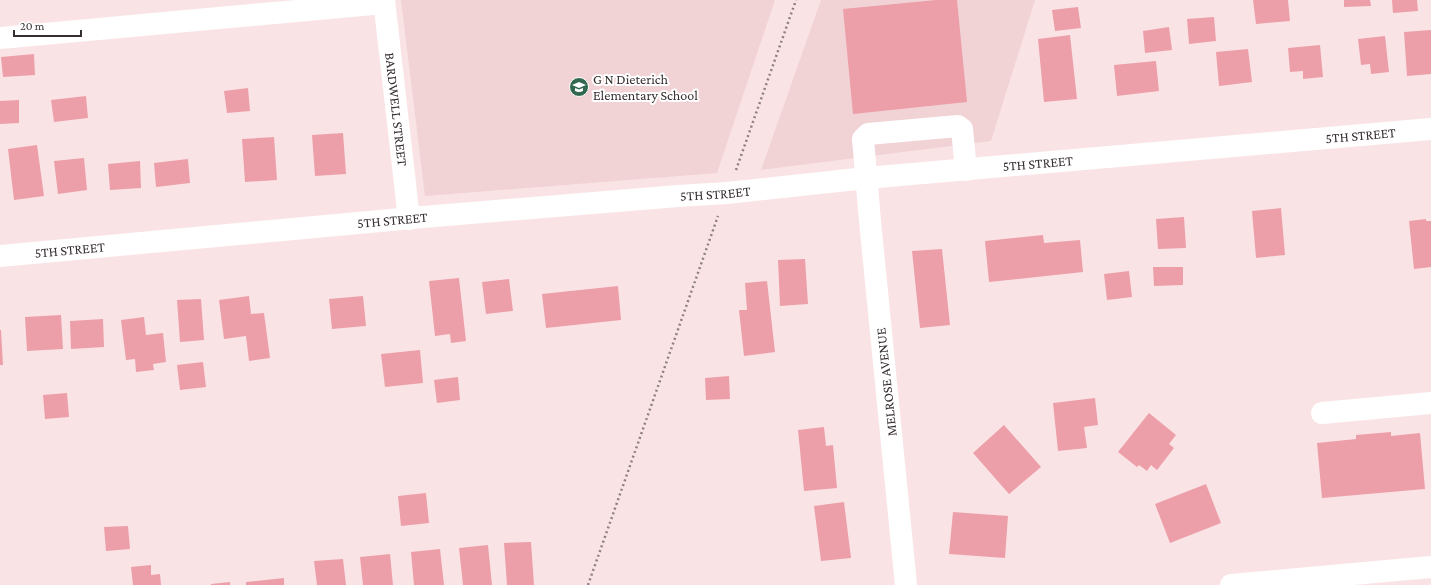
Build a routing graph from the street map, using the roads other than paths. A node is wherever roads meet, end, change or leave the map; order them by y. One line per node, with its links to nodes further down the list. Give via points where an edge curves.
1 (384, 1): 2 (street); 6 (street, BARDWELL STREET)
2 (0, 38)
3 (1431, 129): 4 (street, 5TH STREET)
4 (966, 170): 5 (street, 5TH STREET); 5 (street, MELROSE AVENUE, via 962,129 958,126 868,134 863,139)
5 (866, 178): 6 (street, 5TH STREET, via 727,193); 11 (street, MELROSE AVENUE)
6 (409, 219): 7 (street, 5TH STREET)
7 (0, 256)
8 (1431, 403): 9 (street)
9 (1322, 413)
10 (1431, 567): 12 (street)
11 (906, 585)
12 (1231, 585)

